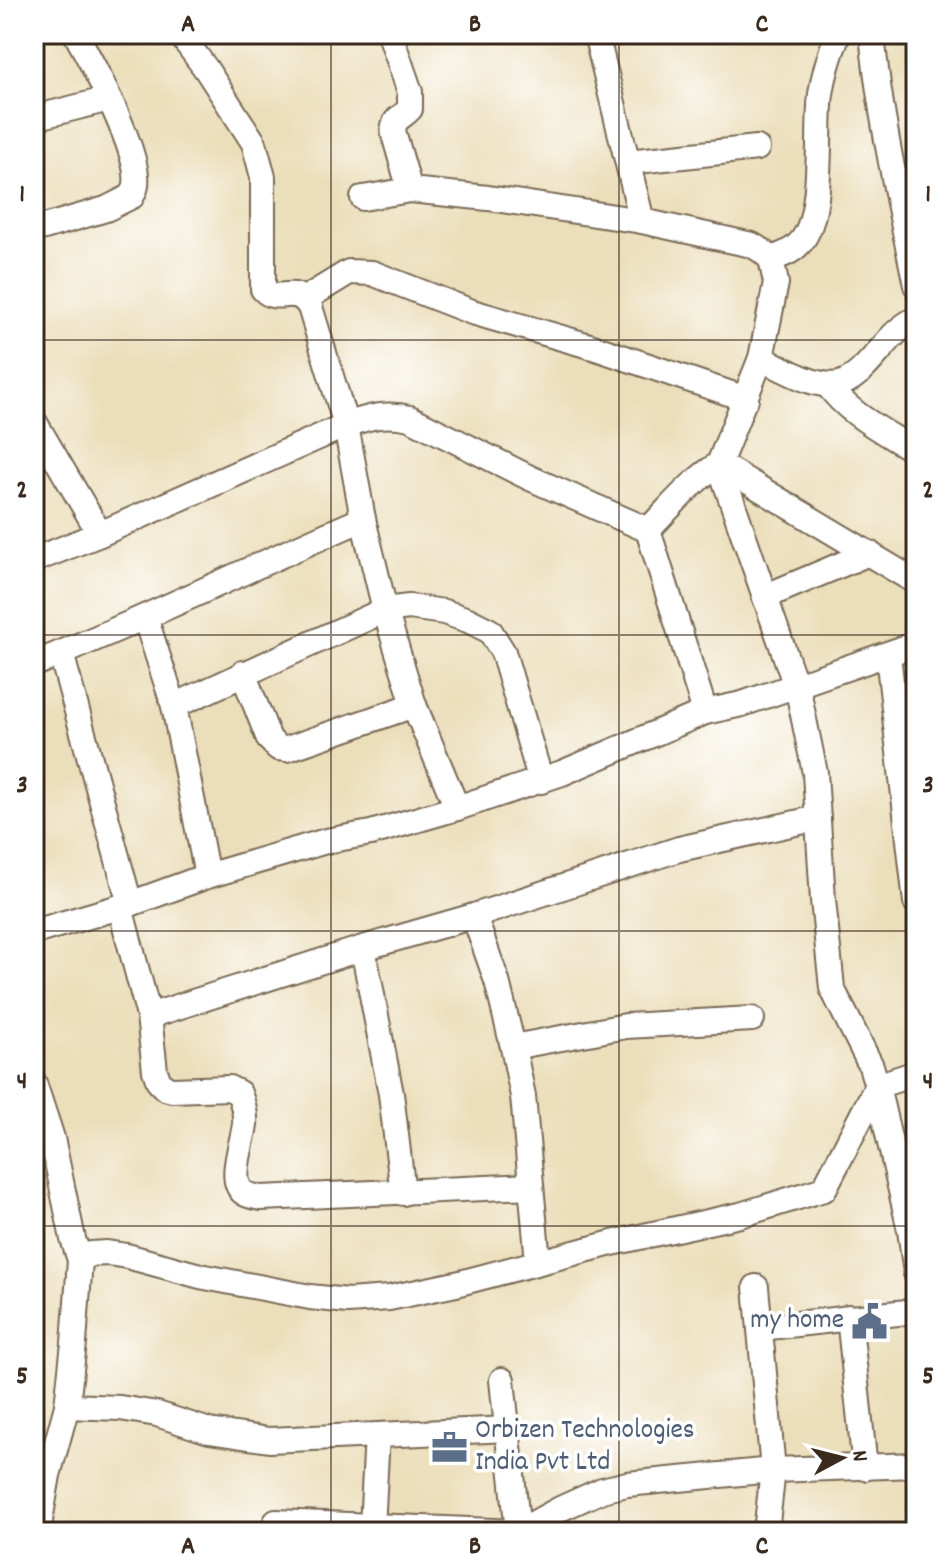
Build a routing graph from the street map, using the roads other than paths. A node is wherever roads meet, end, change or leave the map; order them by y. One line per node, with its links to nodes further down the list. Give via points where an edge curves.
1 (76, 34): 7 (street)
2 (180, 34): 17 (street, via 254,143 263,177 263,289 272,296)
3 (390, 34): 11 (street, via 410,92 410,109 397,118 393,131)
4 (596, 34): 10 (street)
5 (838, 34): 15 (street, via 820,96 817,187 810,223 801,244)
6 (872, 34): 16 (street, via 888,150)
7 (109, 99): 8 (street); 14 (street, via 135,170 132,196)
8 (34, 118)
9 (757, 148): 10 (street)
10 (628, 162): 13 (street)
11 (410, 190): 12 (street); 13 (street)
12 (363, 198)
13 (642, 221): 15 (street, via 752,245)
14 (34, 230)
15 (771, 259): 19 (street, via 776,283)
16 (916, 285)
17 (305, 299): 21 (street, via 349,272 372,273 472,312); 23 (street)
18 (916, 319): 20 (street, via 863,369 843,383)
19 (761, 358): 20 (street); 21 (street)
20 (828, 385): 24 (street, via 856,414)
21 (746, 399): 25 (street)
22 (34, 421): 28 (street)
23 (346, 425): 26 (street); 27 (street, via 374,415 410,418); 28 (street)
24 (916, 452)
25 (719, 464): 27 (street); 29 (street); 32 (street)
26 (363, 519): 33 (street); 34 (street)
27 (648, 530): 43 (street)
28 (100, 534): 30 (street)
29 (869, 553): 31 (street); 32 (street)
30 (34, 560)
31 (916, 582)
32 (764, 597): 40 (street)
33 (385, 610): 39 (street); 41 (street); 44 (street, via 444,612 490,631 503,652)
34 (145, 617): 36 (street); 42 (street)
35 (916, 644): 37 (street)
36 (61, 653): 38 (street); 49 (street)
37 (888, 655): 40 (street); 48 (street)
38 (34, 664)
39 (243, 673): 41 (street, via 269,739 278,748); 42 (street)
40 (796, 686): 43 (street); 46 (street, via 815,773)
41 (414, 705): 45 (street)
42 (174, 706): 47 (street)
43 (705, 712): 44 (street)
44 (541, 781): 45 (street)
45 (457, 808): 47 (street)
46 (818, 818): 50 (street, via 679,849); 58 (street, via 832,988)
47 (207, 876): 49 (street)
48 (916, 902)
49 (125, 906): 51 (street); 53 (street)
50 (474, 916): 52 (street); 55 (street)
51 (34, 932)
52 (363, 948): 53 (street); 60 (street, via 391,1094)
53 (149, 1016): 60 (street, via 155,1071 165,1088 229,1088 239,1093 245,1121 236,1174 246,1195)
54 (752, 1019): 55 (street, via 626,1026)
55 (513, 1047): 59 (street)
56 (916, 1073): 58 (street)
57 (34, 1083): 62 (street)
58 (877, 1086): 61 (street); 63 (street, via 824,1189 740,1215)
59 (531, 1186): 60 (street); 63 (street)
60 (403, 1193)
61 (913, 1230): 64 (street)
62 (80, 1260): 63 (street, via 91,1254 127,1256 200,1276 348,1301 389,1298); 70 (street)
63 (538, 1262)
64 (916, 1273)
65 (756, 1287): 68 (street)
66 (916, 1311): 67 (street)
67 (849, 1317): 68 (street); 74 (street)
68 (760, 1328): 75 (street)
69 (502, 1380): 71 (street)
70 (67, 1406): 72 (street, via 157,1414 209,1431 269,1440); 78 (street)
71 (509, 1429): 72 (street); 79 (street)
72 (377, 1435): 77 (street)
73 (916, 1465): 74 (street)
74 (865, 1468): 75 (street)
75 (773, 1470): 79 (street, via 614,1487); 80 (street)
76 (276, 1522): 77 (street)
77 (372, 1527): 79 (street)
78 (38, 1532)
79 (518, 1532)
80 (766, 1532)

